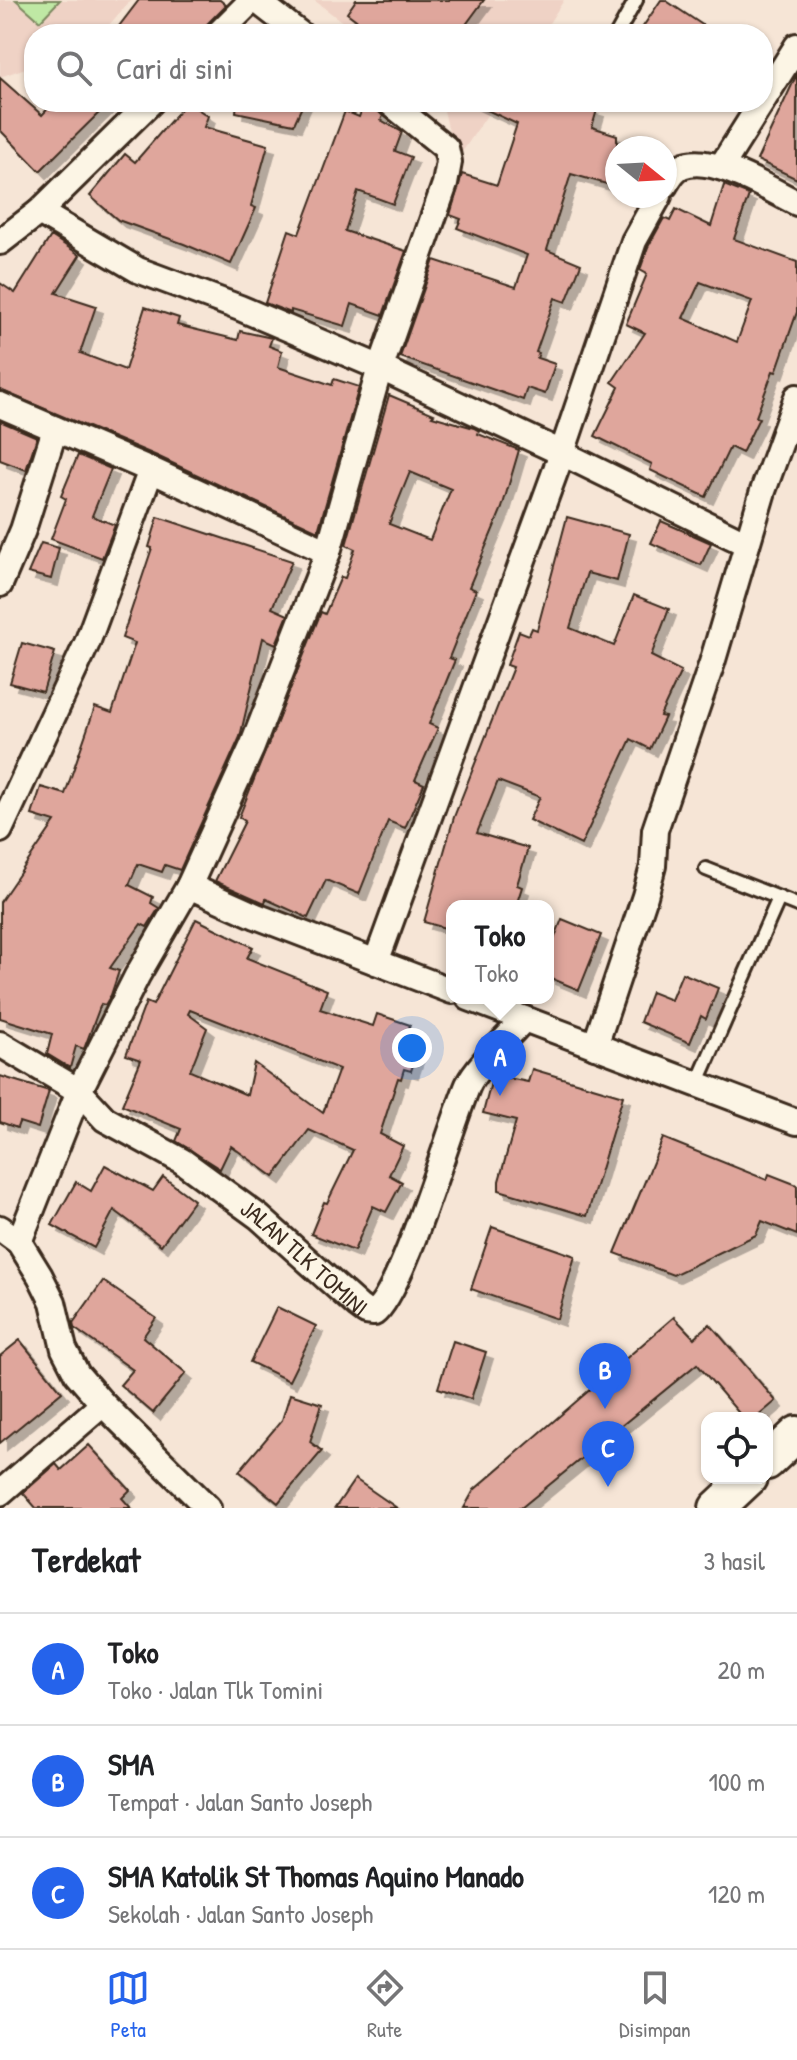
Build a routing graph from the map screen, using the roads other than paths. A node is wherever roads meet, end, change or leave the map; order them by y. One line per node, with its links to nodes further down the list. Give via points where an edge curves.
1 (254, 0): 3 (street); 4 (street)
2 (636, 0): 5 (lane)
3 (229, 24)
4 (286, 24)
5 (623, 24)
6 (797, 46): 7 (street)
7 (773, 84)
8 (141, 112): 15 (street)
9 (402, 112): 17 (street, via 441,141 449,162)
10 (755, 112): 11 (street)
11 (721, 167): 12 (street, via 692,163); 13 (street)
12 (677, 169)
13 (797, 203)
14 (652, 208): 21 (street, via 634,241)
15 (39, 212): 16 (street); 17 (street, via 138,270)
16 (0, 242)
17 (381, 368): 21 (street); 24 (street)
18 (797, 397): 23 (street)
19 (0, 405): 20 (street)
20 (55, 429): 22 (street); 25 (street)
21 (562, 453): 23 (street); 31 (street)
22 (151, 470): 24 (street); 26 (street, via 87,643)
23 (747, 544): 36 (street, via 655,830 653,866)
24 (328, 552): 28 (street, via 252,747)
25 (0, 584)
26 (0, 830)
27 (706, 869): 29 (lane)
28 (189, 886): 31 (street); 38 (street)
29 (779, 898): 30 (lane); 37 (lane)
30 (797, 905)
31 (376, 962): 32 (street)
32 (446, 989)
33 (485, 1004): 34 (street)
34 (524, 1019): 36 (street); 38 (street, JALAN TLK TOMINI, via 469,1081 411,1242 388,1298 374,1313 358,1306 259,1217 182,1161 105,1119)
35 (0, 1044): 38 (street)
36 (595, 1046): 37 (street)
37 (697, 1084): 39 (street)
38 (79, 1091): 40 (street)
39 (797, 1122)
40 (10, 1235): 41 (street, via 53,1302 64,1349 77,1374)
41 (103, 1404): 45 (street); 46 (street)
42 (797, 1434): 43 (main road)
43 (773, 1456)
44 (743, 1484): 47 (main road)
45 (0, 1493)
46 (208, 1508)
47 (717, 1508)

